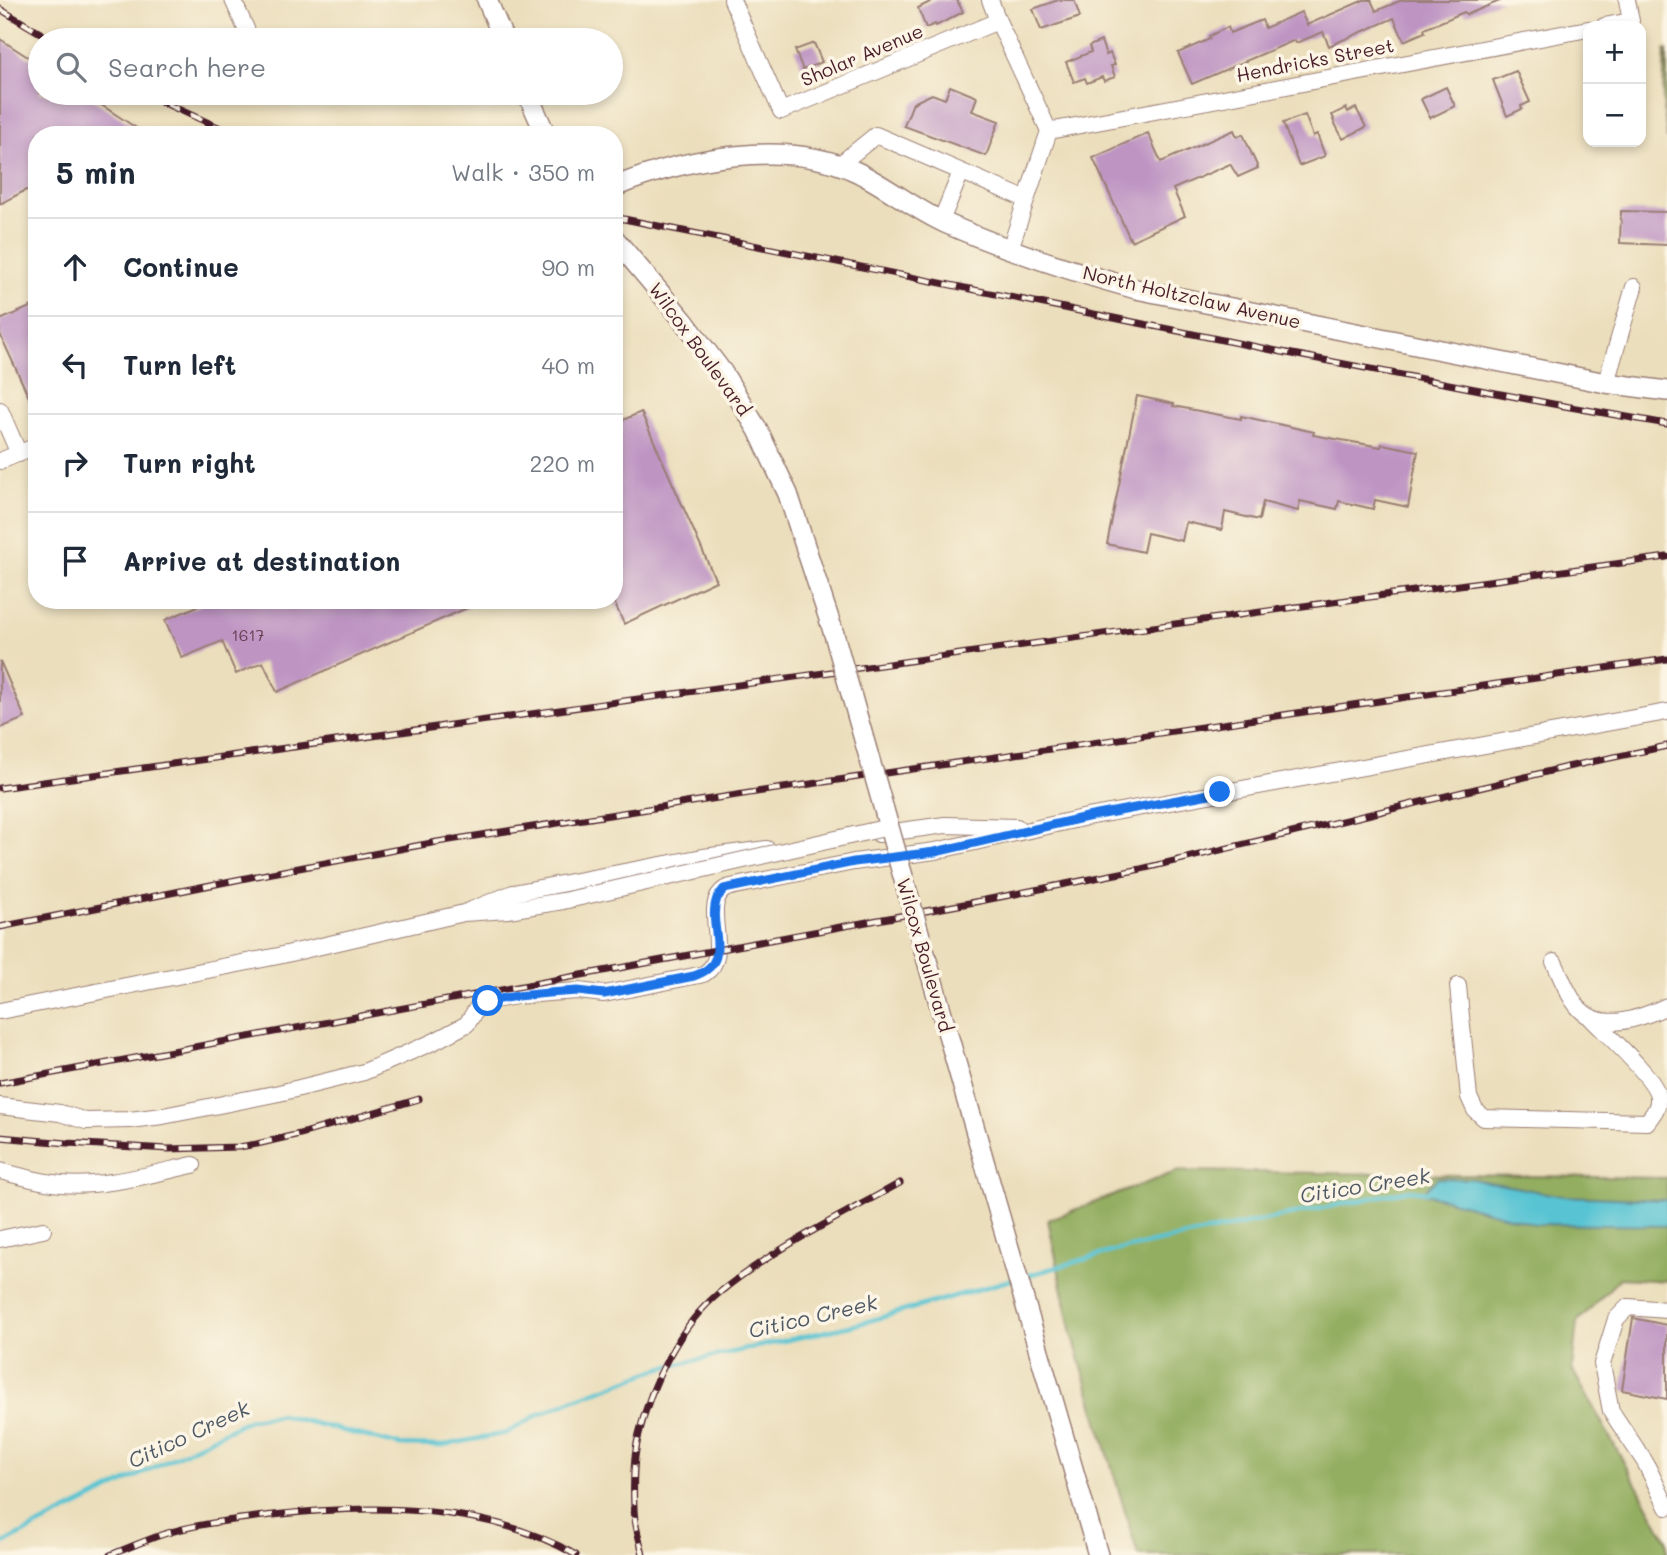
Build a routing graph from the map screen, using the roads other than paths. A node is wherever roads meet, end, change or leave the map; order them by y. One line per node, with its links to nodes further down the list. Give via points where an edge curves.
1 (233, 0): 8 (street)
2 (487, 0): 9 (main road)
3 (732, 0): 6 (street, Sholar Avenue, via 781,111)
4 (990, 0): 6 (street)
5 (1627, 0): 7 (street)
6 (998, 21): 13 (street)
7 (1631, 21)
8 (246, 28)
9 (499, 28)
10 (1583, 30): 13 (street, Hendricks Street)
11 (532, 105): 12 (main road)
12 (542, 126)
13 (1049, 131): 17 (street)
14 (839, 165): 15 (street, via 876,135); 16 (main road, North Holtzclaw Avenue, via 793,156 722,157 665,168); 18 (main road, North Holtzclaw Avenue)
15 (961, 172): 17 (street); 18 (street)
16 (623, 184)
17 (1025, 199): 20 (street)
18 (941, 221): 20 (main road, North Holtzclaw Avenue)
19 (623, 248): 29 (main road, Wilcox Boulevard, bridge, via 723,373 758,429 788,494)
20 (1010, 249): 22 (main road, North Holtzclaw Avenue, via 1136,289)
21 (1634, 287): 22 (street)
22 (1606, 383): 23 (main road, North Holtzclaw Avenue)
23 (1667, 391)
24 (0, 410): 26 (street)
25 (28, 450): 26 (street)
26 (19, 454): 27 (street)
27 (0, 461)
28 (1667, 712): 30 (street)
29 (889, 827): 31 (street, bridge, via 563,901); 44 (main road, Wilcox Boulevard, bridge)
30 (1044, 827): 31 (street, via 945,825 703,857 513,893); 37 (street, via 935,852 854,862 724,889 715,910 717,949 707,972 604,994 578,991 488,1001 467,1024 364,1072 129,1121 86,1121)
31 (464, 914): 35 (street)
32 (1554, 962): 36 (street, via 1576,1005)
33 (1458, 986): 36 (street, via 1469,1097 1484,1118 1647,1122 1656,1112 1655,1086)
34 (1667, 1006): 36 (street, via 1625,1021)
35 (0, 1012)
36 (1591, 1018)
37 (0, 1106)
38 (193, 1165): 39 (street, via 124,1180 69,1184)
39 (0, 1171)
40 (43, 1230): 41 (street)
41 (0, 1239)
42 (1667, 1310): 43 (street, via 1628,1307 1616,1319 1602,1364 1611,1411 1645,1462)
43 (1667, 1507)
44 (1098, 1555)

